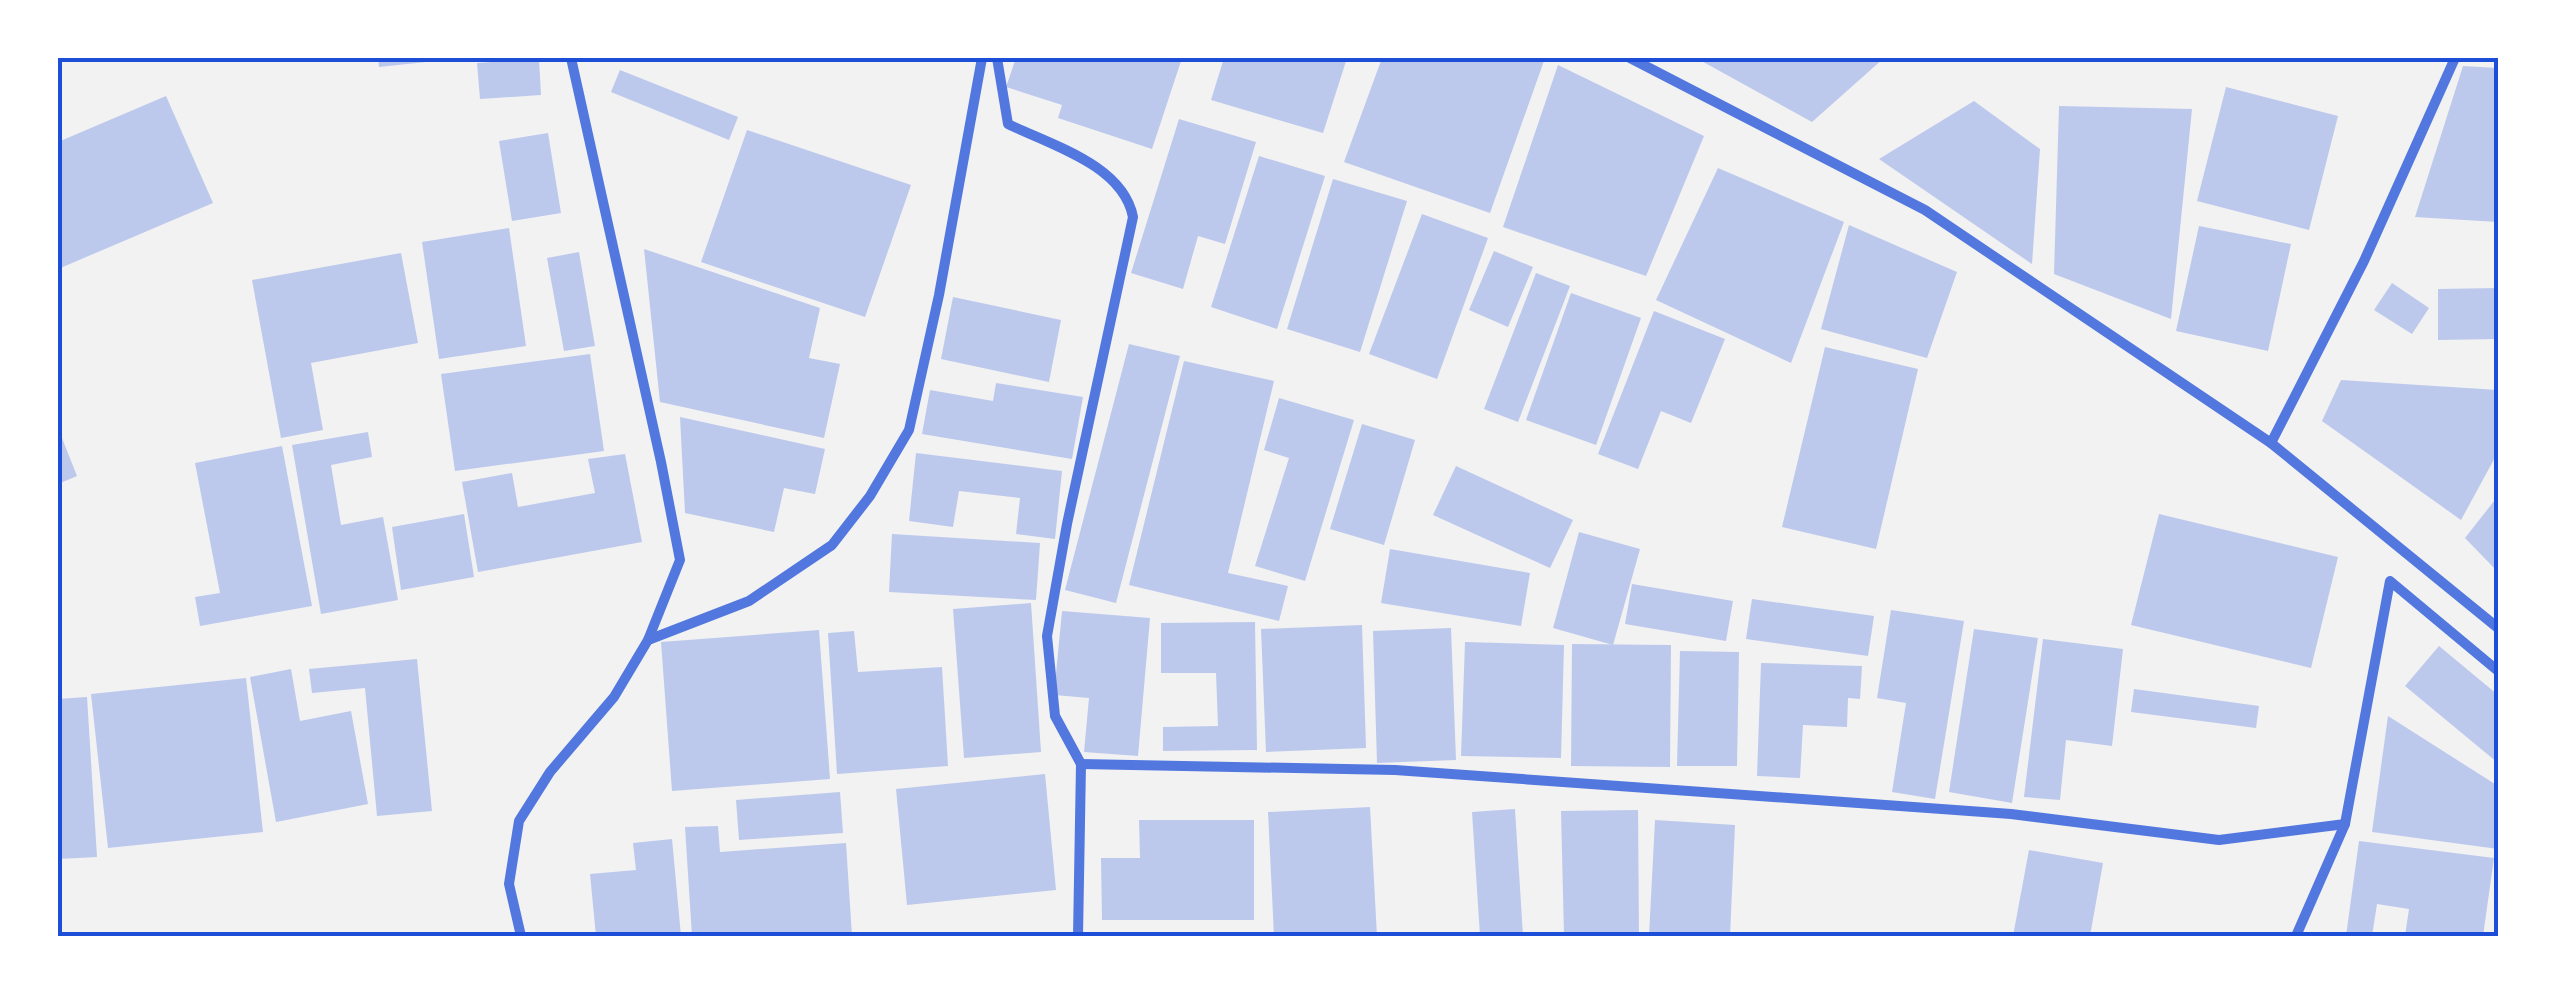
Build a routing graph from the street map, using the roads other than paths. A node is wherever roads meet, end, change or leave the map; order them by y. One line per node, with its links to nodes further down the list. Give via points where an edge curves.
1 (571, 58): 8 (street, via 680,560)
2 (982, 58): 8 (street, via 909,430 832,545 750,602)
3 (997, 58): 10 (street, via 1008,124 1105,172 1130,201 1134,217 1047,636 1055,716)
4 (1630, 58): 6 (street, via 1926,210)
5 (2455, 58): 6 (street)
6 (2271, 443): 7 (street)
7 (2498, 628)
8 (648, 640): 12 (street, via 614,697 550,772 519,821 509,884)
9 (2498, 671): 11 (street, via 2390,582)
10 (1081, 764): 11 (street, via 1414,772 2011,814 2219,840); 13 (street)
11 (2345, 824): 14 (street)
12 (521, 936)
13 (1078, 936)
14 (2296, 936)

